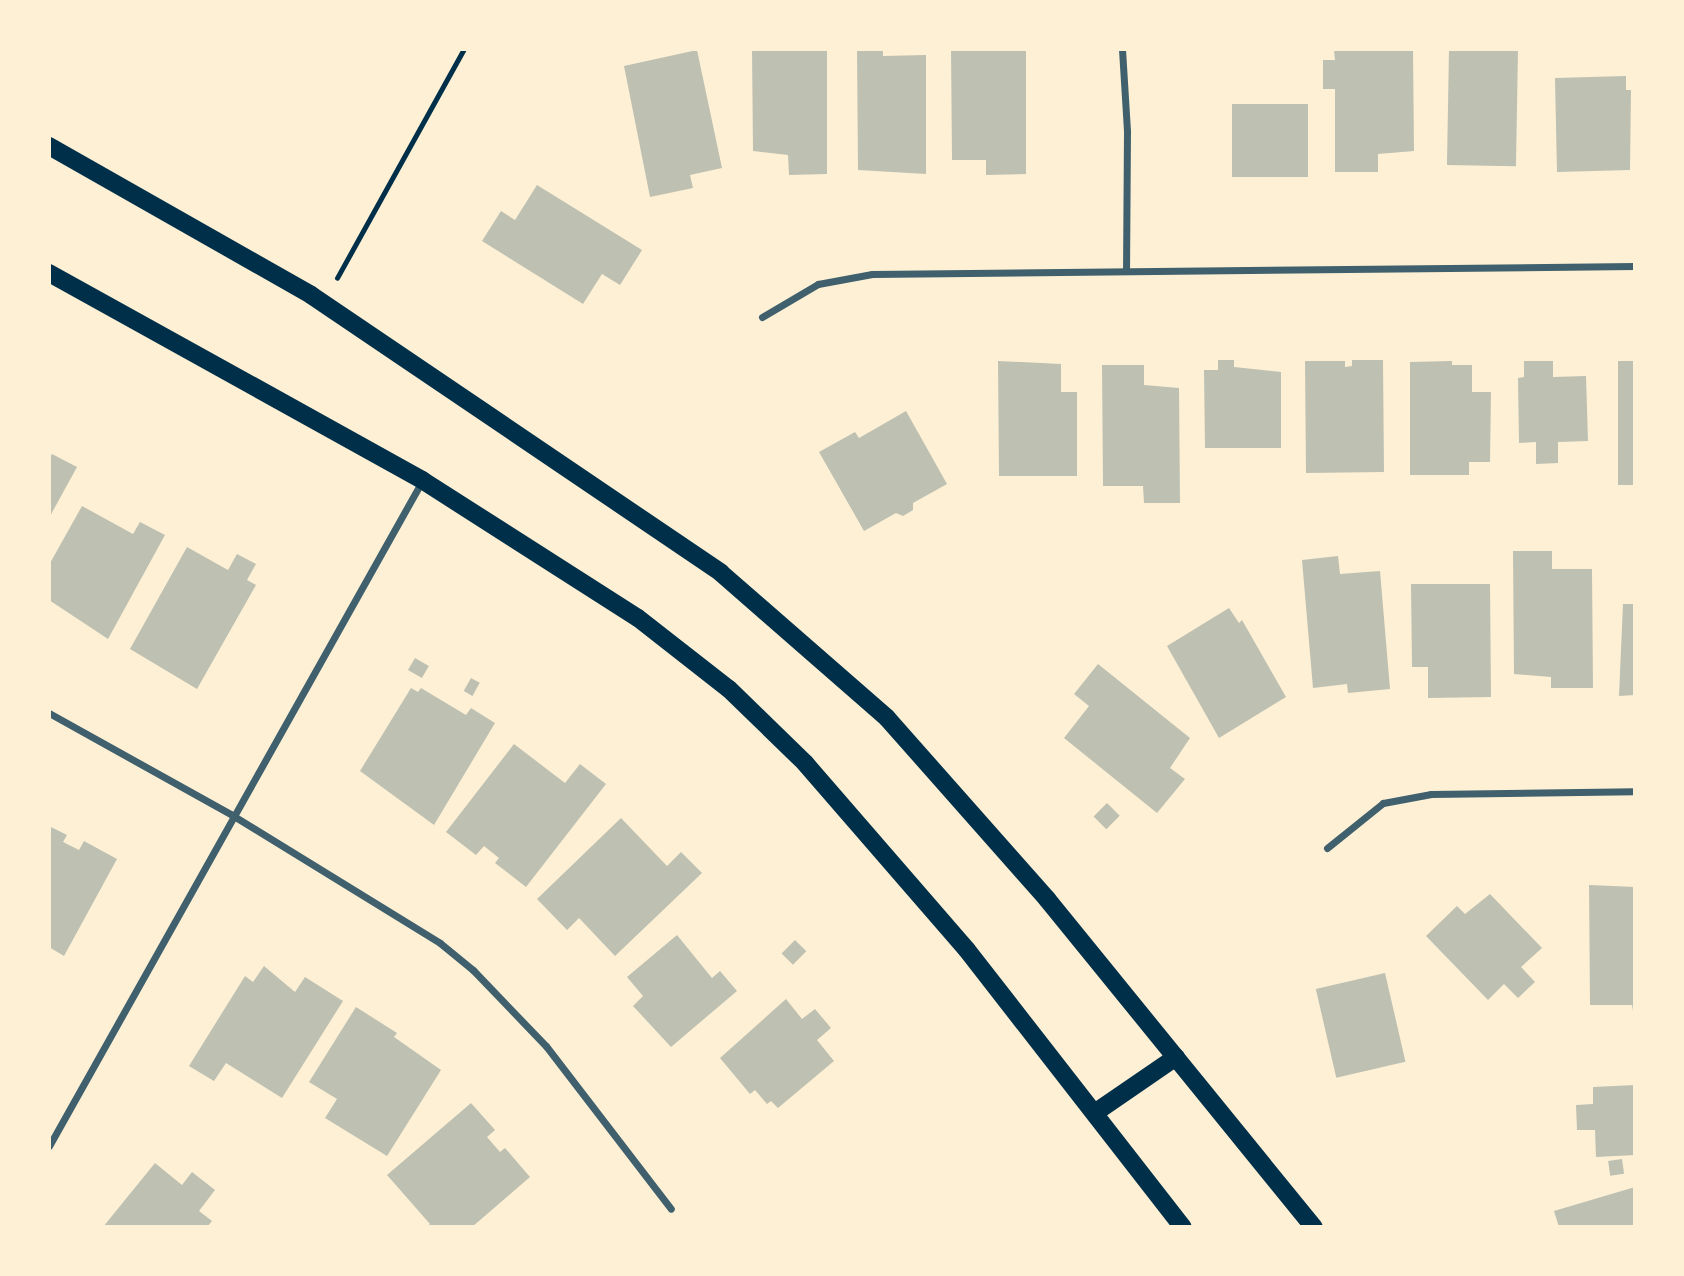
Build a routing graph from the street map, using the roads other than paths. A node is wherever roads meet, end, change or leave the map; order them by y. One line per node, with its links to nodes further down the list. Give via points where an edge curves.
1 (1122, 49): 4 (street, via 1128,131)
2 (49, 146): 12 (main road, via 311,295 721,573 887,718 1047,899)
3 (1635, 266): 4 (street)
4 (1126, 271): 6 (street, via 872,274 818,284)
5 (49, 273): 7 (main road)
6 (762, 317)
7 (422, 480): 10 (street); 13 (main road, via 638,618 729,689 823,784 967,950)
8 (49, 713): 10 (street)
9 (1635, 791): 11 (street, via 1431,794 1383,803)
10 (232, 815): 14 (street); 15 (street, via 374,901 474,970 545,1046)
11 (1327, 848)
12 (1176, 1057): 13 (main road); 17 (main road)
13 (1096, 1112): 16 (main road)
14 (49, 1146)
15 (671, 1209)
16 (1183, 1227)
17 (1314, 1227)

